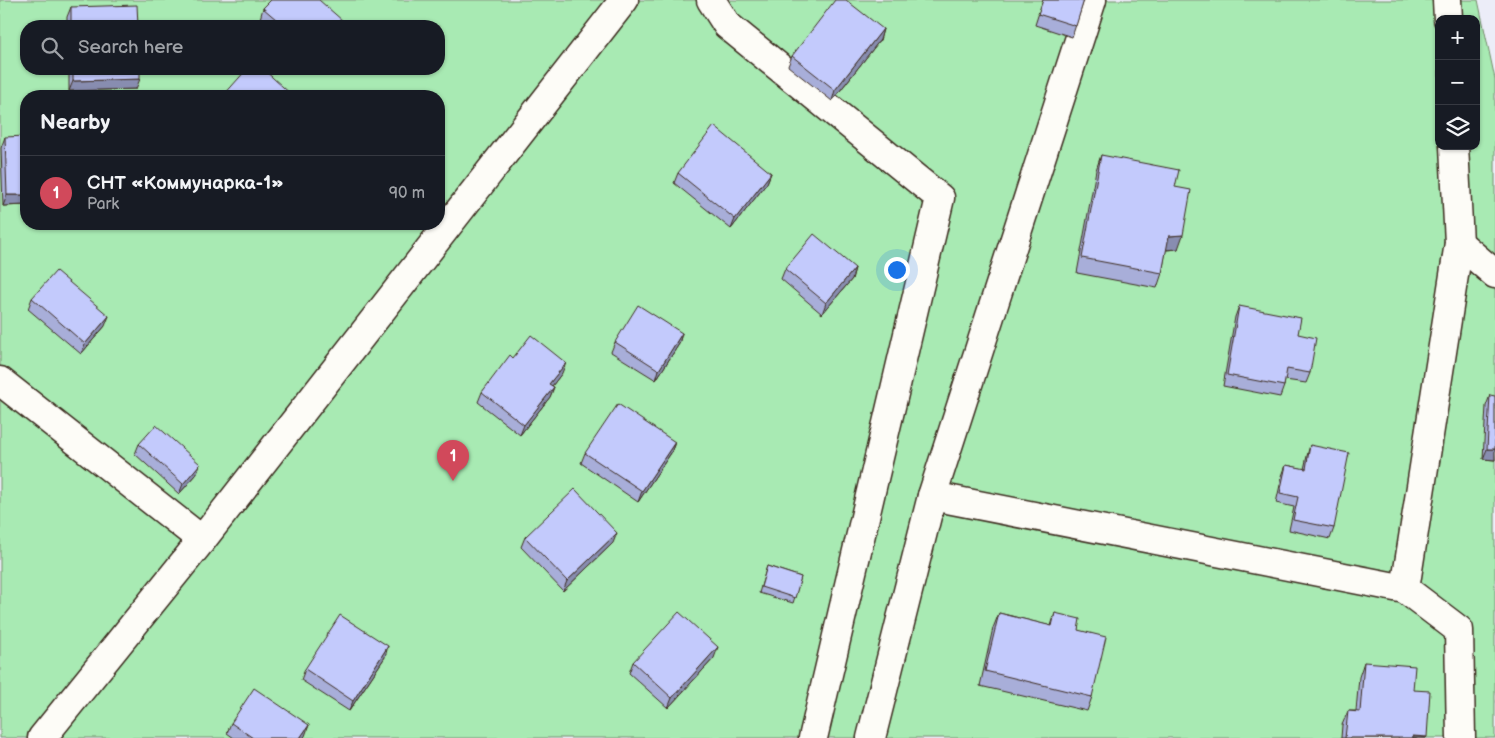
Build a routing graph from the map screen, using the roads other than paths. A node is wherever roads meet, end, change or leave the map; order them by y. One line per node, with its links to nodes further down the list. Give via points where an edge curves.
1 (624, 0): 7 (street)
2 (710, 0): 16 (street, via 727,25 940,198)
3 (1092, 0): 12 (street)
4 (1447, 0): 5 (street)
5 (1448, 15)
6 (1454, 150): 9 (street)
7 (445, 229)
8 (444, 230): 13 (street)
9 (1459, 243): 10 (street); 14 (street)
10 (1495, 274)
11 (0, 381): 13 (street)
12 (932, 496): 14 (street); 17 (street)
13 (202, 540): 15 (street)
14 (1405, 589): 18 (street, via 1459,630)
15 (42, 738)
16 (813, 738)
17 (871, 738)
18 (1461, 738)

